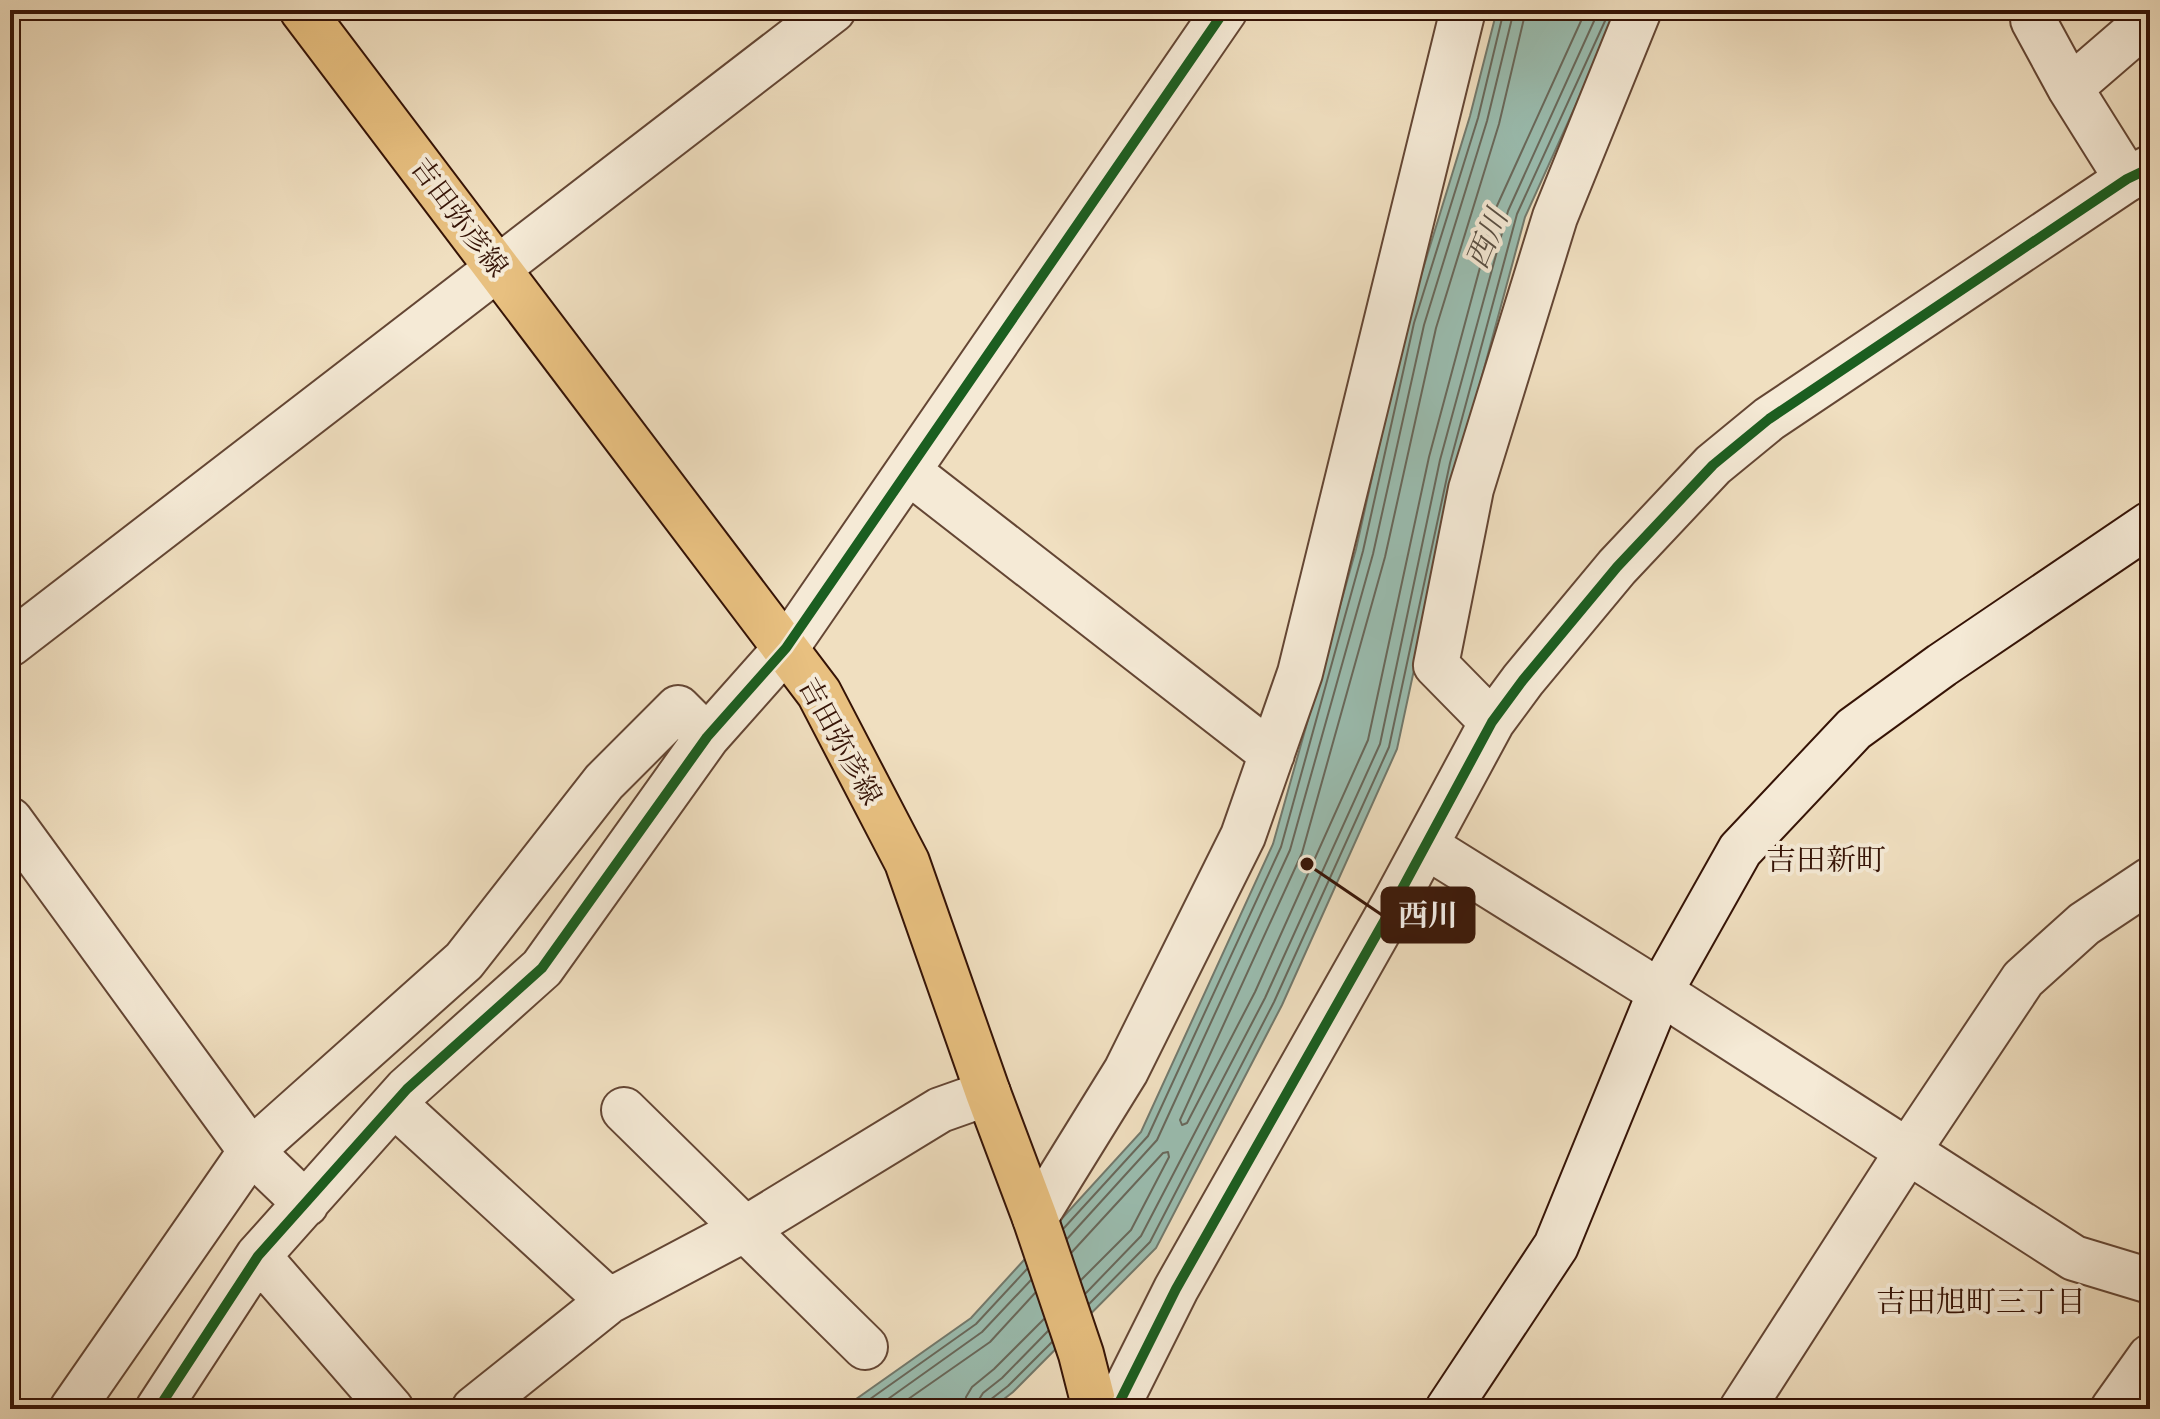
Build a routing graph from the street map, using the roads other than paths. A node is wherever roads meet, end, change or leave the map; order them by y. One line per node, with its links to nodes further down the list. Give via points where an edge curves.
1 (302, 10): 10 (main road, 吉田弥彦線)
2 (833, 10): 10 (street)
3 (1225, 10): 11 (street)
4 (1463, 10): 17 (street, via 1300,673)
5 (1639, 10): 15 (street, via 1555,217 1471,489 1436,665)
6 (2040, 10): 8 (street, via 2033,20)
7 (2150, 19): 8 (street)
8 (2070, 88): 9 (street)
9 (2138, 173): 15 (street, via 1769,419 1713,465 1617,567)
10 (499, 269): 13 (street); 14 (main road, 吉田弥彦線)
11 (908, 471): 14 (street); 17 (street)
12 (2150, 524): 21 (street, via 1854,729 1740,850)
13 (10, 644)
14 (786, 648): 16 (street); 22 (main road, 吉田弥彦線, via 819,693 907,862)
15 (1492, 722): 19 (street)
16 (707, 737): 23 (street, via 542,968); 25 (street, via 678,708 604,782 464,961)
17 (1272, 754): 28 (street, via 1243,836 1126,1071)
18 (10, 820): 25 (street)
19 (1426, 846): 21 (street); 40 (street, via 1176,1289)
20 (2150, 880): 26 (street, via 2084,924 2023,979)
21 (1660, 992): 26 (street); 41 (street, via 1556,1246)
22 (988, 1093): 28 (main road, 吉田弥彦線); 29 (street, via 940,1110)
23 (394, 1104): 27 (street); 32 (street)
24 (624, 1110): 29 (street)
25 (251, 1151): 27 (street); 35 (street)
26 (1908, 1151): 31 (street, via 2074,1258); 42 (street)
27 (306, 1204): 30 (street)
28 (1035, 1218): 39 (main road, 吉田弥彦線)
29 (745, 1229): 32 (street); 33 (street)
30 (258, 1256): 36 (street); 37 (street)
31 (2150, 1281)
32 (609, 1301): 38 (street)
33 (865, 1347)
34 (2150, 1357): 43 (street)
35 (72, 1409)
36 (158, 1409)
37 (391, 1409)
38 (474, 1409)
39 (1095, 1409)
40 (1116, 1409)
41 (1448, 1409)
42 (1742, 1409)
43 (2113, 1409)

